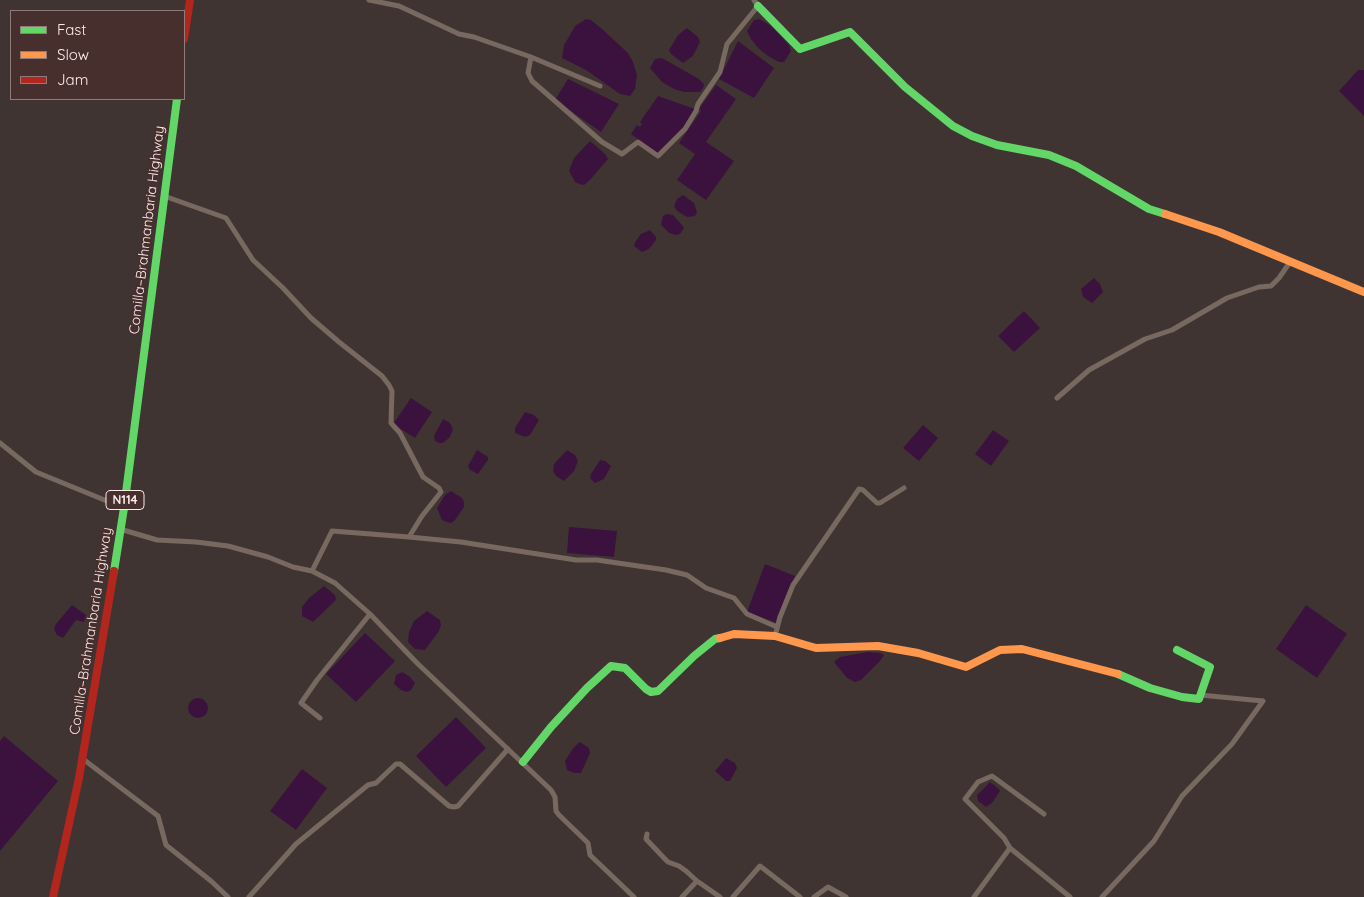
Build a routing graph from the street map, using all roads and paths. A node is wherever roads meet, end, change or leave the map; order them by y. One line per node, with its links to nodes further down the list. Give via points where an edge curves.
1 (190, 0): 4 (main road)
2 (369, 0): 5 (street, via 399,6 460,34)
3 (756, 3): 5 (street, via 727,44 720,72 685,129 658,156 638,142 622,154 602,142 532,81 528,73); 9 (main road, via 800,49 850,32 905,87 953,126 972,136 997,145 1049,155 1076,166 1149,208 1219,232)
4 (185, 32)
5 (531, 57): 6 (street)
6 (600, 86)
7 (176, 100): 8 (main road, Comilla–Brahmanbaria Highway / N114)
8 (164, 196): 14 (main road, Comilla–Brahmanbaria Highway / N114); 16 (street, via 226,218 253,260 312,318 389,384 392,391 391,423 400,433 423,477 441,492)
9 (1290, 262): 10 (main road); 11 (street, via 1271,286 1227,298 1172,330 1145,339 1090,370)
10 (1364, 292)
11 (1056, 398)
12 (0, 443): 14 (street, via 36,472)
13 (904, 488): 19 (street, via 880,503 858,489 793,585)
14 (124, 508): 15 (main road, Comilla–Brahmanbaria Highway / N114)
15 (120, 529): 17 (street, via 158,540 228,546); 25 (main road, Comilla–Brahmanbaria Highway / N114)
16 (409, 537): 17 (street, via 332,531); 19 (street, via 576,560 597,560 687,575 706,588 734,598 747,614)
17 (312, 571): 18 (street, via 335,583)
18 (370, 614): 23 (street, via 301,702); 24 (street)
19 (777, 627): 20 (street)
20 (775, 636): 22 (main road, via 816,648 878,646 966,667 1000,650 1022,649 1123,675 1150,688 1182,697 1198,699); 26 (main road, via 734,634 715,639 658,691 646,689 625,668 611,666 551,727)
21 (1177, 650): 22 (main road, via 1210,667)
22 (1200, 695): 43 (street, via 1263,701 1232,744 1182,796 1154,841)
23 (320, 718)
24 (508, 749): 26 (street); 33 (street, via 454,807 396,764 296,844)
25 (82, 758): 31 (main road, Comilla–Brahmanbaria Highway / N114); 32 (street, via 158,816 166,844)
26 (523, 762): 34 (street, via 551,790 556,811 588,843 590,855)
27 (1044, 814): 29 (street, via 992,776 978,782 965,799)
28 (647, 834): 30 (street, via 646,839 668,862 679,866)
29 (1010, 848): 41 (street); 42 (street)
30 (697, 881): 35 (street); 36 (street)
31 (53, 897)
32 (228, 897)
33 (249, 897)
34 (634, 897)
35 (682, 897)
36 (720, 897)
37 (733, 897): 38 (street, via 760,866)
38 (800, 897)
39 (814, 897): 40 (street, via 828,887)
40 (846, 897)
41 (974, 897)
42 (1070, 897)
43 (1102, 897)

